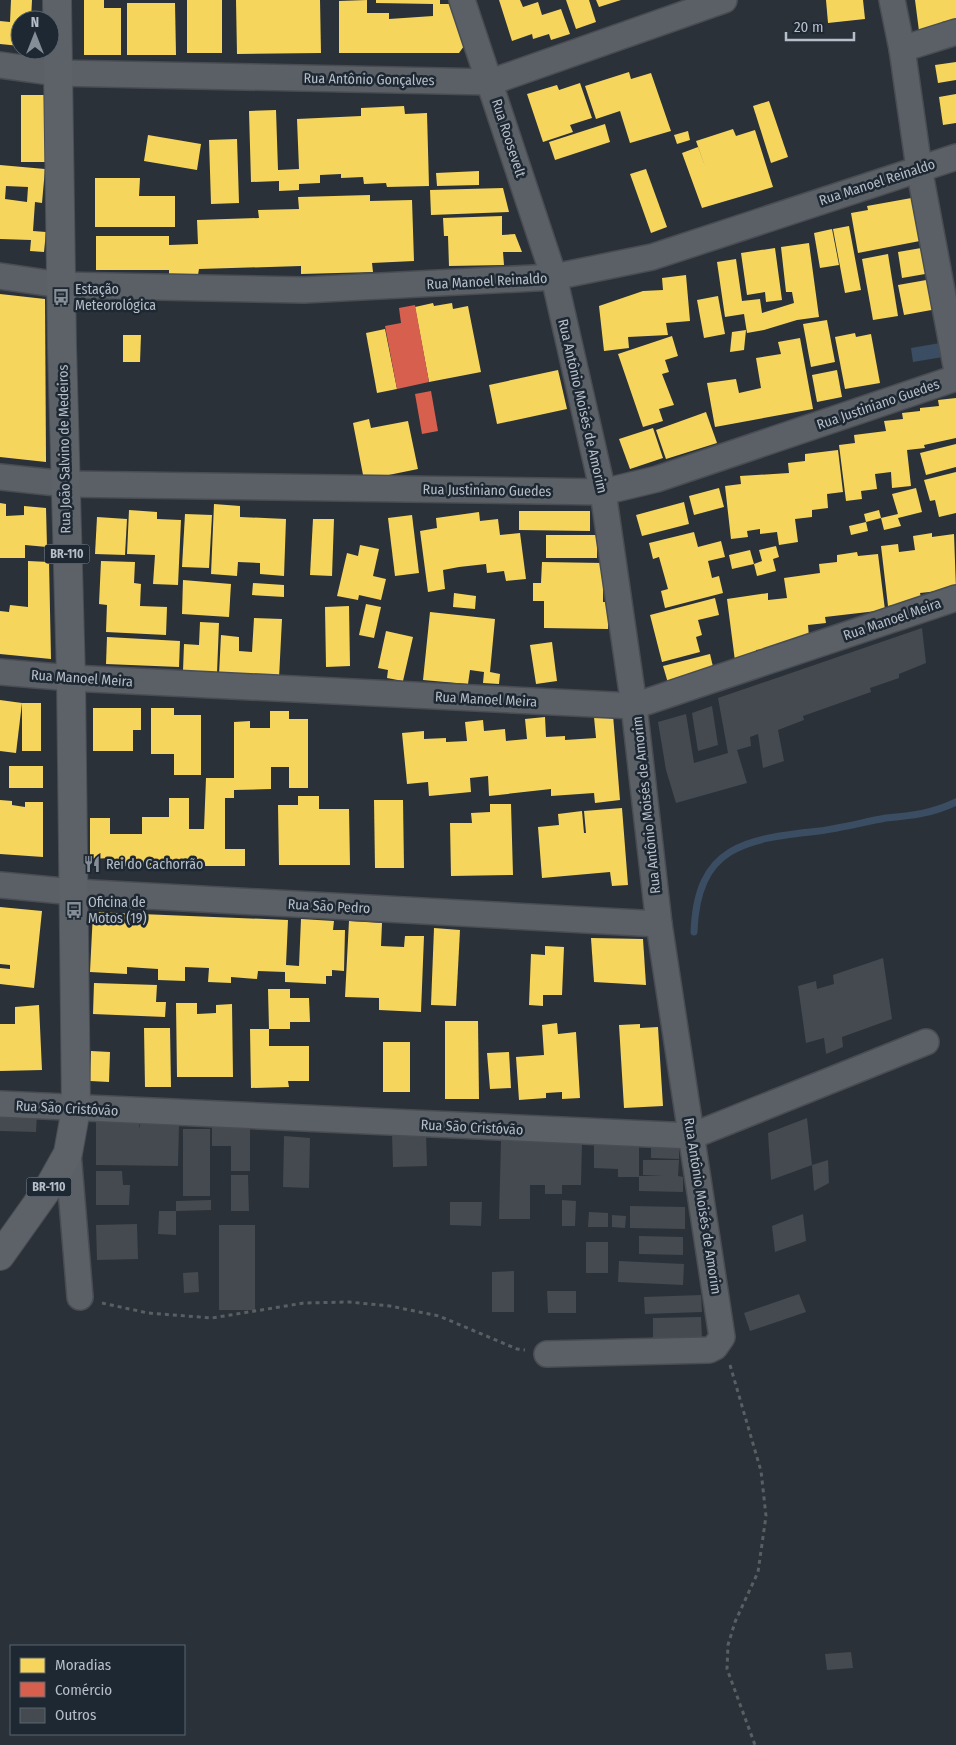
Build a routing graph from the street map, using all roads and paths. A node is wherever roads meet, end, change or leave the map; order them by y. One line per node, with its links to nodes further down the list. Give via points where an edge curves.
1 (57, 0): 8 (main road, Rua João Salvino de Medeiros / BR-110)
2 (462, 0): 9 (street, Rua Roosevelt)
3 (724, 0): 9 (street, Rua Antônio Gonçalves)
4 (892, 0): 6 (street)
5 (956, 32): 6 (street)
6 (902, 49): 11 (street)
7 (0, 65): 8 (street, Rua Antônio Gonçalves)
8 (57, 73): 9 (street, Rua Antônio Gonçalves); 14 (main road, Rua João Salvino de Medeiros / BR-110)
9 (491, 82): 13 (street, Rua Roosevelt)
10 (956, 158): 11 (street, Rua Manoel Reinaldo)
11 (919, 168): 13 (street, Rua Manoel Reinaldo, via 652,257); 15 (street)
12 (0, 276): 14 (street, Rua Manoel Reinaldo)
13 (554, 277): 14 (street, Rua Manoel Reinaldo, via 304,290); 19 (street, Rua Antônio Moisés de Amorim)
14 (61, 285): 18 (main road, Rua João Salvino de Medeiros / BR-110)
15 (956, 366)
16 (956, 378): 19 (street, Rua Justiniano Guedes, via 657,479)
17 (0, 477): 18 (street, Rua Justiniano Guedes)
18 (66, 484): 19 (street, Rua Justiniano Guedes); 22 (main road, Rua João Salvino de Medeiros / BR-110)
19 (603, 492): 23 (street, Rua Antônio Moisés de Amorim)
20 (956, 598): 23 (street, Rua Manoel Meira)
21 (0, 672): 22 (street, Rua Manoel Meira)
22 (71, 678): 23 (street, Rua Manoel Meira); 25 (main road, Rua João Salvino de Medeiros / BR-110)
23 (634, 706): 26 (street, Rua Antônio Moisés de Amorim)
24 (0, 885): 25 (street, Rua São Pedro)
25 (74, 892): 26 (street, Rua São Pedro); 29 (main road, Rua João Salvino de Medeiros / BR-110)
26 (659, 924): 30 (street, Rua Antônio Moisés de Amorim)
27 (926, 1042): 30 (street, Rua São Cristóvão)
28 (0, 1104): 29 (street, Rua São Cristóvão)
29 (76, 1109): 30 (street, Rua São Cristóvão); 31 (main road, BR-110)
30 (692, 1136): 34 (street, Rua Antônio Moisés de Amorim)
31 (68, 1153): 32 (main road, BR-110, via 49,1187); 33 (street)
32 (0, 1256)
33 (80, 1297): 35 (path, via 148,1314 212,1318 304,1303 374,1304 439,1316 517,1349)
34 (722, 1337): 35 (street, via 709,1350); 36 (path, via 761,1471 766,1516 758,1572 728,1645 727,1669)
35 (547, 1354)
36 (755, 1745)

